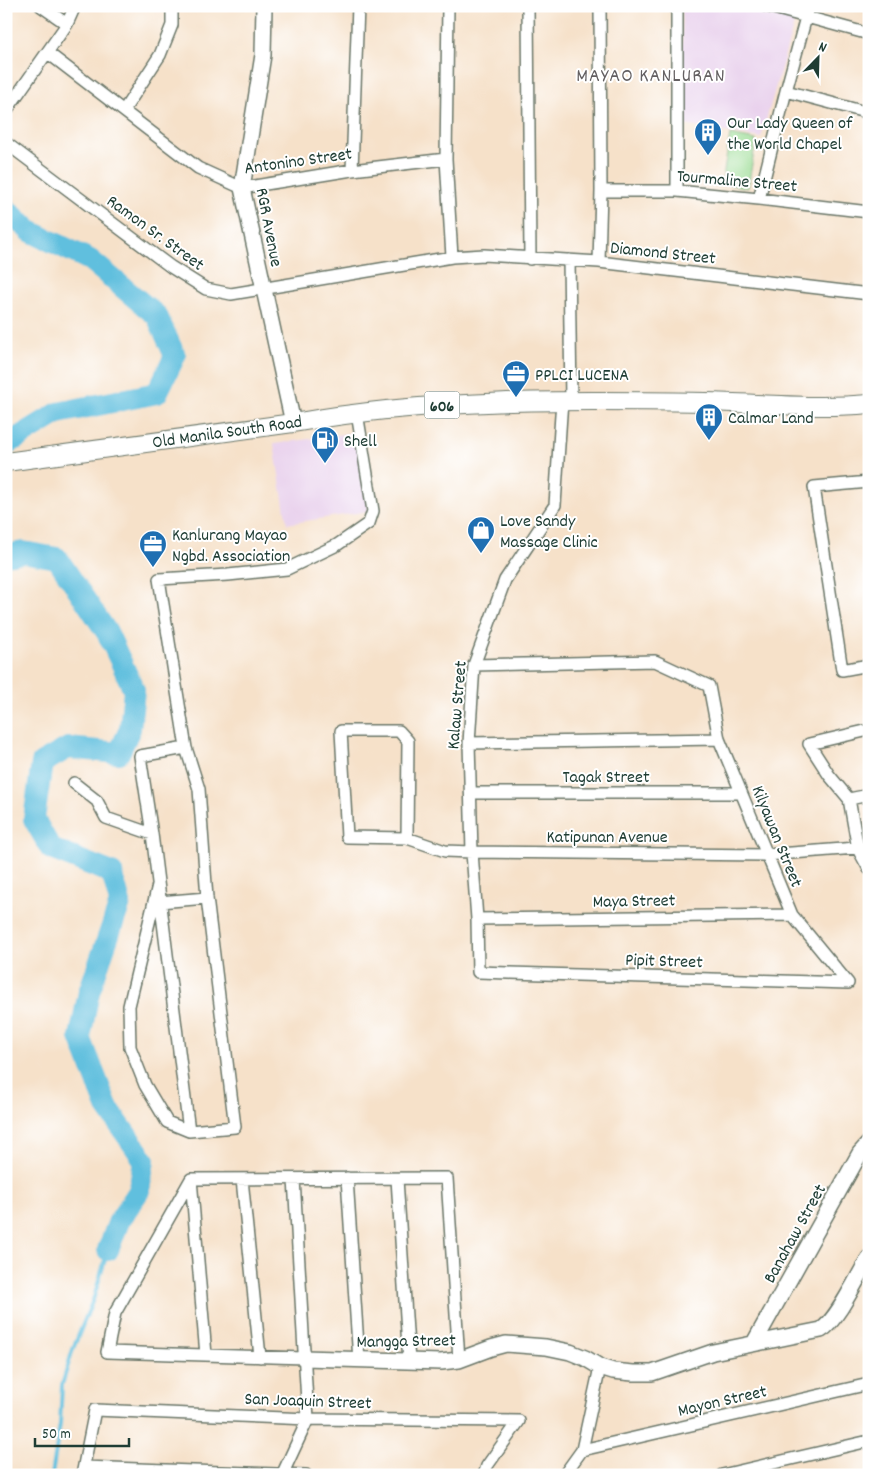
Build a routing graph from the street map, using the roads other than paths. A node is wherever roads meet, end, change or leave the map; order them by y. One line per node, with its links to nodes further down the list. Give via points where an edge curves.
1 (41, 6): 12 (street)
2 (75, 6): 12 (street)
3 (172, 6): 16 (street, via 172,26 160,55)
4 (264, 6): 22 (street, RGR Avenue, via 263,55)
5 (358, 6): 21 (street)
6 (448, 6): 20 (street)
7 (528, 6): 28 (street)
8 (600, 6): 23 (street)
9 (677, 6): 24 (street)
10 (766, 6): 11 (street)
11 (807, 12): 13 (street); 15 (street)
12 (68, 24): 14 (street)
13 (869, 34)
14 (48, 53): 16 (street, Antonino Street); 17 (street)
15 (786, 91): 18 (street); 25 (street)
16 (124, 110): 22 (street, Antonino Street, via 198,168)
17 (6, 111)
18 (869, 113)
19 (6, 143): 31 (street, Ramon Sr. Street, via 171,267 206,289 231,294)
20 (446, 159): 21 (street, Antonino Street); 27 (street)
21 (352, 170): 22 (street, Antonino Street)
22 (242, 188): 31 (street, RGR Avenue)
23 (601, 190): 24 (street, Tourmaline Street); 30 (street)
24 (678, 191): 25 (street, Tourmaline Street)
25 (759, 199): 26 (street, Tourmaline Street)
26 (869, 212)
27 (452, 257): 28 (street, Diamond Street); 31 (street, Ramon Sr. Street)
28 (530, 258): 29 (street, Diamond Street)
29 (569, 260): 30 (street, Diamond Street); 33 (street, Kalaw Street)
30 (599, 262): 32 (street, Diamond Street)
31 (263, 290): 36 (street, RGR Avenue)
32 (869, 294)
33 (567, 400): 34 (main road, Old Manila South Road / 606, via 837,407); 35 (main road, Old Manila South Road / 606, via 457,403); 39 (street, Kalaw Street, via 555,505 505,580)
34 (869, 404)
35 (357, 413): 36 (main road, Old Manila South Road / 606); 44 (street, via 373,511 369,523 337,546 286,569 159,579)
36 (293, 423): 37 (main road, Old Manila South Road / 606)
37 (6, 462)
38 (869, 482): 40 (street, via 814,487 842,670)
39 (474, 665): 42 (street, Kilyawan Street, via 655,661 709,686); 43 (street, Kalaw Street)
40 (869, 665)
41 (869, 730): 49 (street, via 809,744)
42 (719, 739): 43 (street); 47 (street, Kilyawan Street)
43 (469, 743): 46 (street, Kalaw Street)
44 (186, 748): 50 (street, via 140,756); 57 (street, via 199,790)
45 (74, 783): 50 (street, via 97,801 106,818)
46 (471, 793): 47 (street, Tagak Street); 53 (street, Kalaw Street)
47 (741, 794): 54 (street, Kilyawan Street)
48 (869, 795): 49 (street)
49 (849, 799): 52 (street)
50 (152, 834): 56 (street)
51 (407, 838): 51 (street, Katipunan Avenue, via 408,741 399,731 341,732 347,837); 53 (street, Katipunan Avenue, via 445,851)
52 (863, 848): 54 (street, Katipunan Avenue); 55 (street)
53 (472, 852): 54 (street, Katipunan Avenue); 60 (street, Kalaw Street)
54 (766, 854): 59 (street, Kilyawan Street)
55 (869, 869)
56 (158, 885): 58 (street); 63 (street, via 129,1006 130,1047 145,1085 167,1122)
57 (207, 898): 58 (street); 63 (street, via 235,1127)
58 (159, 902): 63 (street)
59 (792, 915): 60 (street, Maya Street); 62 (street, Kilyawan Street)
60 (477, 919): 61 (street, Kalaw Street)
61 (478, 972): 62 (street, Pipit Street)
62 (848, 983)
63 (189, 1131)
64 (869, 1143): 71 (street, Banahaw Street, via 860,1153)
65 (294, 1178): 66 (street); 68 (street); 74 (street)
66 (347, 1178): 69 (street); 76 (street)
67 (192, 1179): 68 (street); 72 (street); 72 (street, Mangga Street, via 115,1313 107,1352)
68 (242, 1179): 73 (street)
69 (397, 1179): 75 (street, via 447,1178); 77 (street)
70 (869, 1258): 71 (street, Mangga Street, via 826,1328)
71 (754, 1343): 78 (street, Mangga Street, via 714,1352 652,1373)
72 (206, 1355): 73 (street, Mangga Street)
73 (260, 1357): 74 (street, Mangga Street)
74 (304, 1358): 76 (street, Mangga Street); 80 (street)
75 (459, 1360): 77 (street, Mangga Street); 78 (street, Mangga Street, via 506,1344 570,1352)
76 (359, 1361): 77 (street, Mangga Street)
77 (409, 1362)
78 (600, 1367): 82 (street)
79 (869, 1384): 82 (street, Mayon Street)
80 (308, 1419): 83 (street, San Joaquin Street, via 95,1410); 84 (street); 87 (street, San Joaquin Street, via 519,1421)
81 (869, 1441): 85 (street)
82 (582, 1450): 88 (street)
83 (83, 1471): 84 (street)
84 (282, 1474): 86 (street)
85 (728, 1474)
86 (306, 1475)
87 (484, 1475)
88 (564, 1475)

